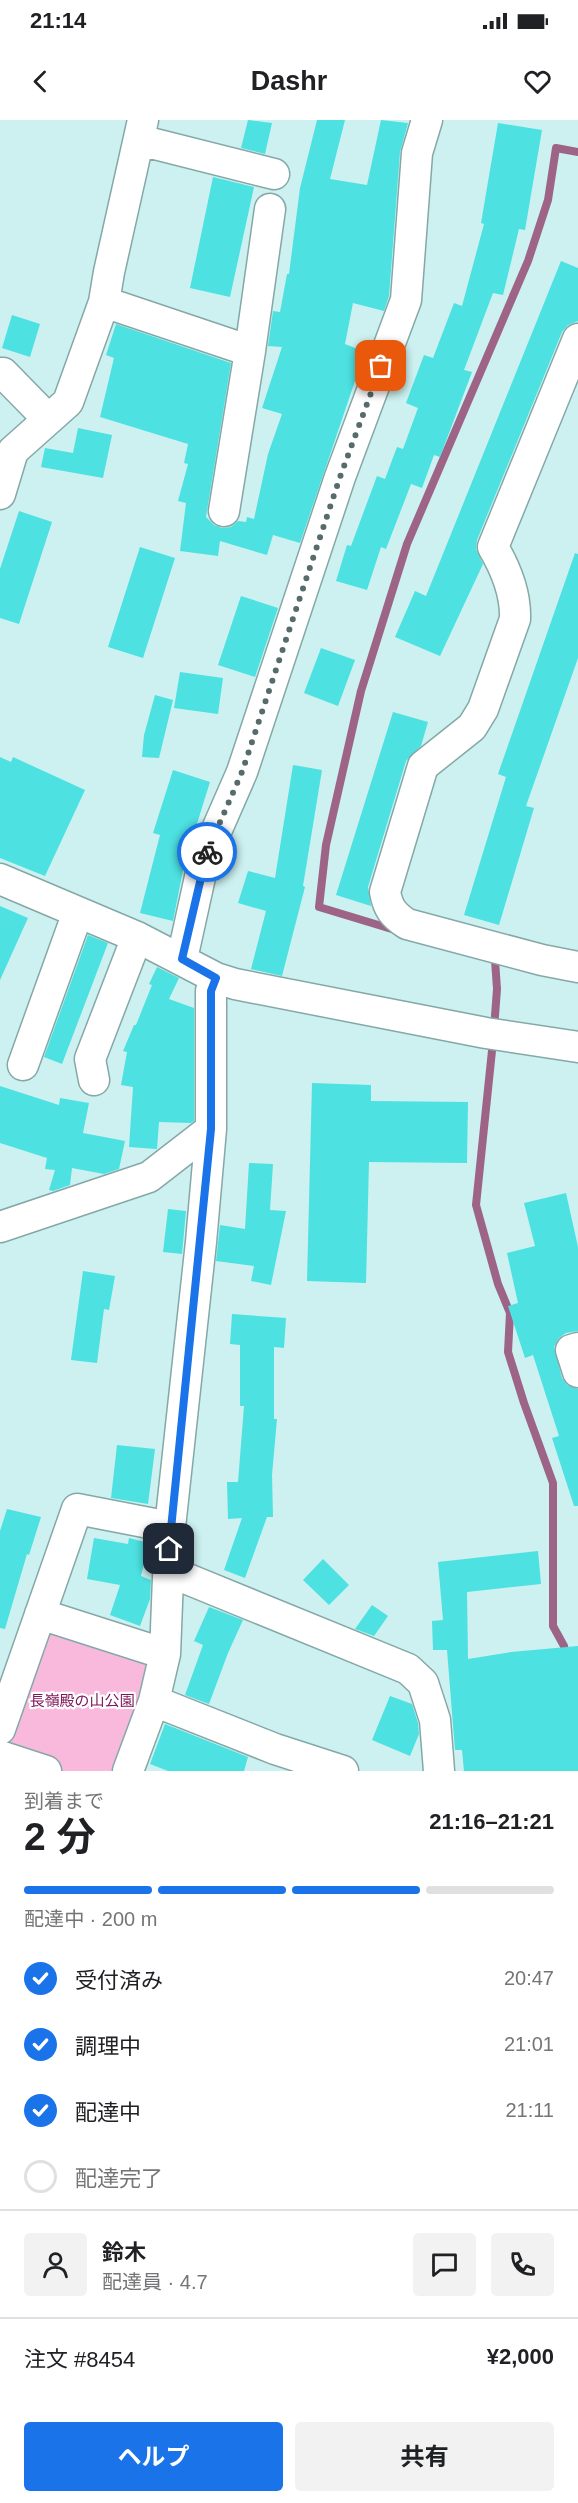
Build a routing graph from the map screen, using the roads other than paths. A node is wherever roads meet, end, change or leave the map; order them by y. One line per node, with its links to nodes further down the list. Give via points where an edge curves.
1 (427, 120): 16 (street, via 417,153 406,300 340,477 242,772 204,859)
2 (141, 130): 3 (street); 5 (street)
3 (274, 174)
4 (270, 209): 7 (street)
5 (104, 302): 7 (street); 10 (street, via 68,402)
6 (578, 339): 9 (street)
7 (250, 351): 12 (street)
8 (0, 373): 10 (street)
9 (571, 378): 17 (street, via 493,547 508,575 516,606 515,619 483,709 472,727 423,766 385,892 388,906 407,924 550,952)
10 (48, 419): 11 (street, via 13,451)
11 (0, 494)
12 (224, 511)
13 (0, 879): 14 (street)
14 (78, 912): 15 (street); 20 (street)
15 (137, 938): 16 (street); 21 (street, via 90,1059)
16 (182, 959): 18 (street)
17 (578, 967)
18 (216, 978): 19 (street); 22 (street, via 211,991)
19 (578, 1047)
20 (23, 1065)
21 (94, 1080)
22 (211, 1129): 23 (street, via 149,1177); 26 (street)
23 (0, 1227)
24 (578, 1348): 25 (street, via 571,1350)
25 (578, 1372)
26 (170, 1527): 27 (street); 28 (street, via 77,1509)
27 (168, 1571): 29 (street); 37 (street, via 408,1669 423,1683 435,1720)
28 (40, 1614): 29 (street); 31 (street)
29 (165, 1654): 30 (street)
30 (154, 1701): 33 (street); 35 (street)
31 (0, 1729)
32 (0, 1756): 34 (street)
33 (270, 1760): 36 (street)
34 (46, 1771)
35 (128, 1771)
36 (343, 1771)
37 (439, 1771)

